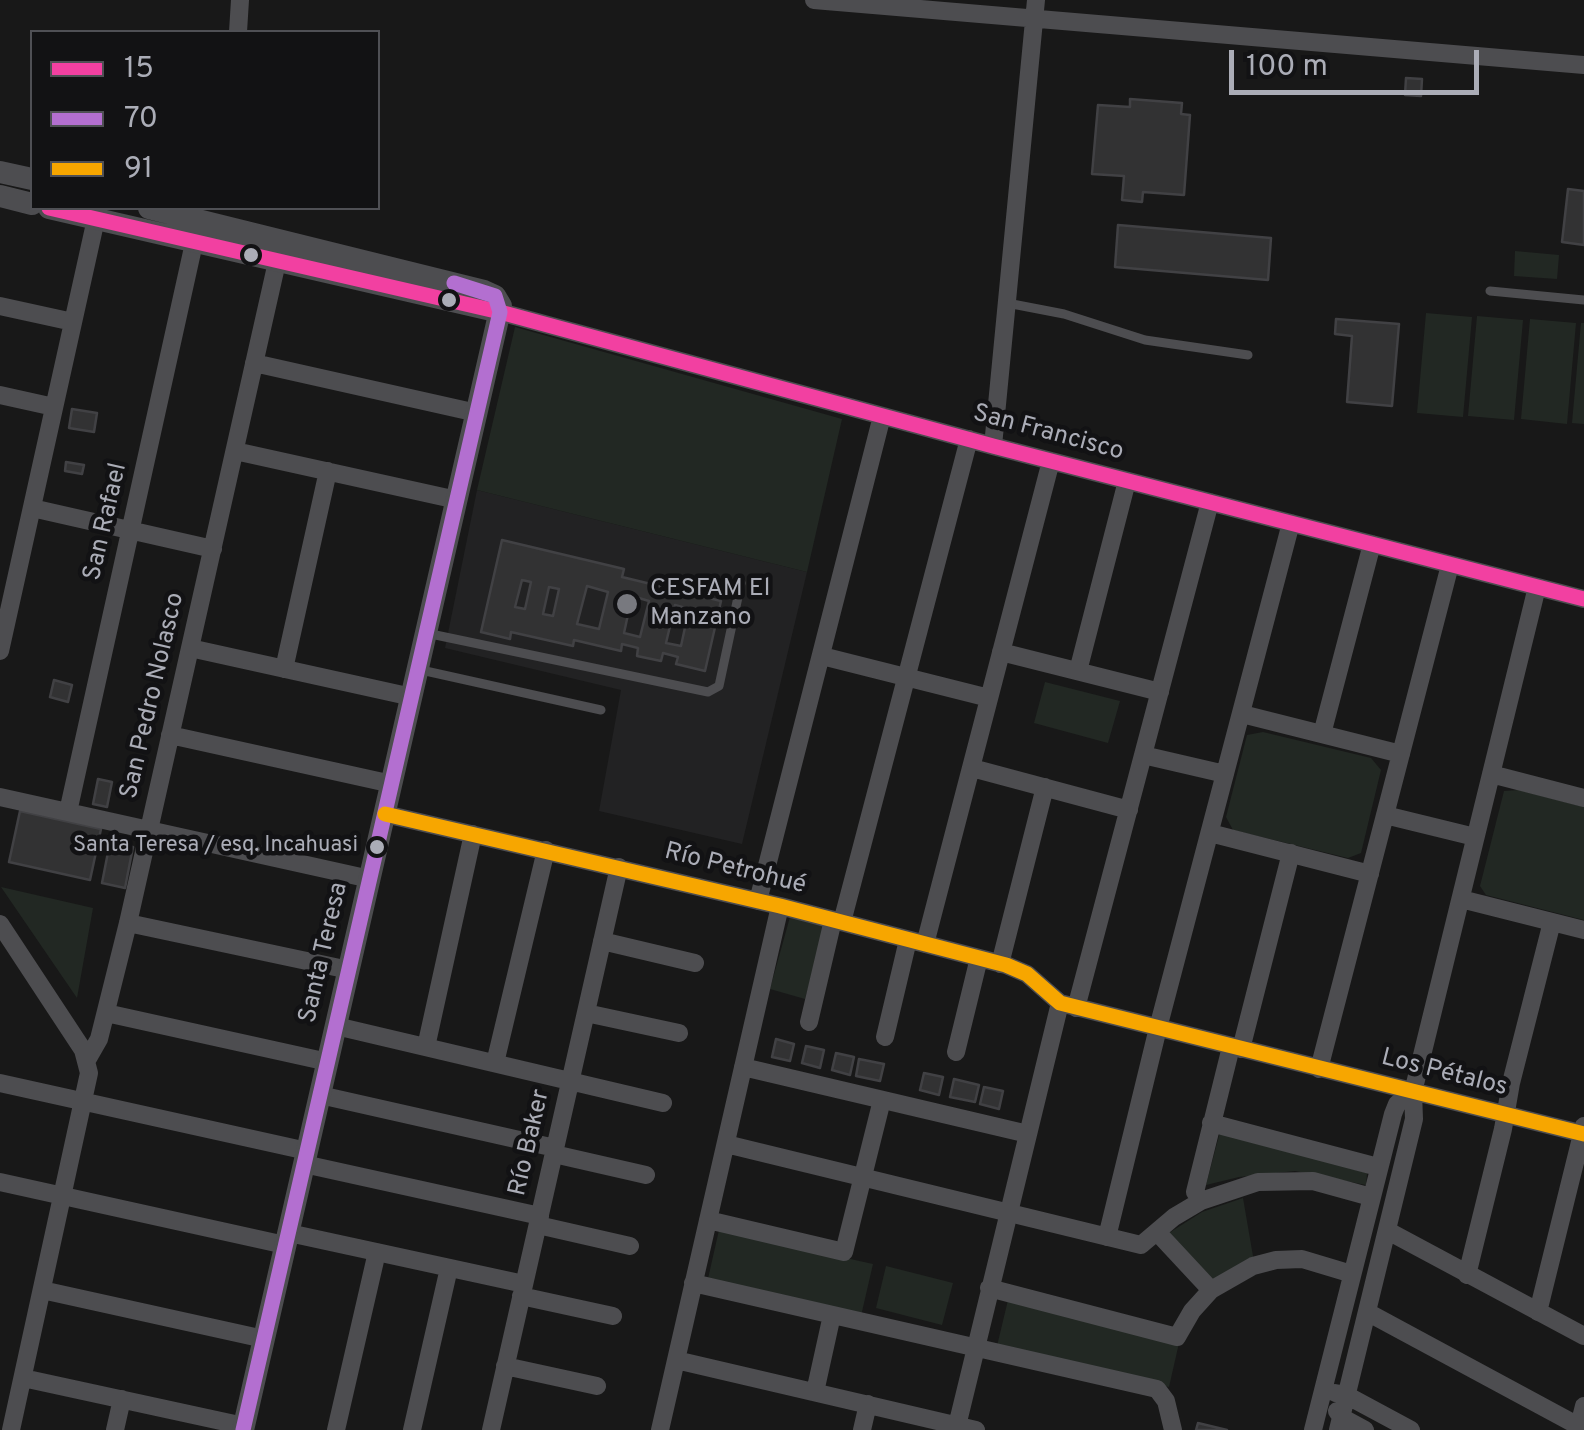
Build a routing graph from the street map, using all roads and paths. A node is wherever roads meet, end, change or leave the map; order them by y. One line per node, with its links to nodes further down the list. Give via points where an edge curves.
1 (240, 0): 4 (street)
2 (814, 0): 3 (street)
3 (1036, 9): 5 (street); 18 (street)
4 (238, 30)
5 (1584, 65)
6 (0, 172): 7 (street)
7 (30, 179)
8 (0, 196): 9 (street)
9 (30, 204)
10 (58, 210): 12 (street)
11 (157, 210): 13 (street)
12 (96, 219): 14 (street); 21 (street)
13 (223, 227): 14 (street); 15 (street); 20 (street, via 484,290 499,300)
14 (194, 243): 38 (street, San Rafael)
15 (277, 262): 20 (street); 23 (street, San Pedro Nolasco)
16 (1490, 291): 17 (lane)
17 (1584, 300)
18 (1007, 302): 22 (lane, via 1145,340); 29 (street)
19 (0, 306): 21 (street)
20 (500, 312): 26 (street, Santa Teresa); 27 (street, San Francisco)
21 (74, 322): 25 (street)
22 (1248, 355)
23 (254, 363): 26 (street); 30 (street, San Pedro Nolasco)
24 (0, 395): 25 (street)
25 (54, 407): 36 (street)
26 (477, 413): 34 (street, Santa Teresa)
27 (882, 416): 28 (street, San Francisco); 50 (street)
28 (969, 440): 29 (street, San Francisco); 54 (street)
29 (993, 446): 31 (street, San Francisco)
30 (234, 450): 32 (street); 40 (street, San Pedro Nolasco)
31 (1051, 461): 33 (street, San Francisco); 49 (street)
32 (328, 471): 34 (street); 51 (street)
33 (1127, 481): 35 (street, San Francisco); 53 (street)
34 (457, 500): 46 (street, Santa Teresa)
35 (1210, 502): 37 (street, San Francisco); 55 (street)
36 (32, 508): 38 (street); 42 (street)
37 (1291, 523): 39 (street, San Francisco); 59 (street)
38 (130, 530): 40 (street); 72 (street, San Rafael)
39 (1372, 544): 41 (street, San Francisco); 60 (street)
40 (212, 549): 47 (street, San Pedro Nolasco)
41 (1450, 565): 44 (street, San Francisco); 62 (street)
42 (8, 575): 48 (street)
43 (741, 583): 46 (lane, via 719,686 708,692)
44 (1538, 587): 45 (street, San Francisco); 66 (street)
45 (1584, 600)
46 (426, 633): 52 (street, Santa Teresa)
47 (190, 648): 51 (street); 61 (street, San Pedro Nolasco)
48 (0, 651)
49 (1001, 652): 53 (street); 57 (street)
50 (822, 656): 54 (street); 85 (street)
51 (284, 669): 56 (street)
52 (418, 669): 56 (street, Santa Teresa); 58 (lane)
53 (1078, 671): 55 (street)
54 (906, 677): 57 (street); 87 (street)
55 (1160, 692): 63 (street)
56 (412, 697): 67 (street, Santa Teresa)
57 (989, 698): 64 (street)
58 (601, 710)
59 (1242, 714): 60 (street); 65 (street)
60 (1322, 734): 62 (street)
61 (170, 735): 67 (street); 75 (street, San Pedro Nolasco)
62 (1401, 754): 74 (street)
63 (1143, 755): 65 (street); 71 (street)
64 (972, 768): 68 (street); 93 (street)
65 (1225, 774): 76 (street)
66 (1490, 774): 69 (street); 78 (street)
67 (392, 784): 73 (street, Santa Teresa)
68 (1045, 787): 71 (street); 96 (street)
69 (1584, 796)
70 (0, 798): 72 (street)
71 (1129, 810): 98 (street)
72 (68, 812): 75 (street)
73 (385, 814): 77 (street, Río Petrohué); 83 (street, Santa Teresa)
74 (1385, 815): 78 (street); 82 (street)
75 (149, 830): 83 (street); 89 (street, San Pedro Nolasco)
76 (1210, 833): 80 (street); 103 (street)
77 (473, 834): 79 (street, Río Petrohué); 106 (street)
78 (1475, 837): 84 (street)
79 (546, 850): 81 (street, Río Petrohué); 111 (street)
80 (1291, 854): 82 (street); 107 (street)
81 (619, 867): 85 (street, Río Petrohué); 92 (street, Río Baker)
82 (1370, 874): 113 (street)
83 (370, 879): 97 (street, Santa Teresa)
84 (1461, 898): 88 (street); 116 (street)
85 (758, 901): 86 (street, Río Petrohué)
86 (780, 906): 87 (street, Río Petrohué); 112 (street)
87 (837, 921): 93 (street, Río Petrohué); 101 (street)
88 (1552, 922): 91 (street); 121 (street)
89 (128, 923): 97 (street); 99 (street, San Pedro Nolasco)
90 (0, 924): 109 (street)
91 (1584, 930)
92 (602, 941): 95 (street); 100 (street, Río Baker)
93 (916, 942): 94 (street, Río Petrohué); 105 (street)
94 (980, 958): 96 (street, Río Petrohué); 108 (street)
95 (695, 963)
96 (1000, 964): 98 (street, Río Petrohué, via 1027,974)
97 (349, 970): 102 (street, Santa Teresa)
98 (1068, 1006): 103 (street, Los Pétalos); 124 (street)
99 (106, 1013): 109 (street, San Pedro Nolasco); 110 (street)
100 (586, 1013): 104 (street); 114 (street, Río Baker)
101 (809, 1022)
102 (336, 1026): 106 (street); 110 (street, Santa Teresa)
103 (1158, 1028): 107 (street, Los Pétalos); 141 (street)
104 (679, 1033)
105 (885, 1037)
106 (426, 1048): 111 (street)
107 (1236, 1048): 113 (street, Los Pétalos); 122 (street)
108 (956, 1052)
109 (87, 1060): 119 (street, San Pedro Nolasco)
110 (328, 1062): 117 (street, Santa Teresa)
111 (496, 1064): 114 (street)
112 (743, 1067): 118 (street); 126 (street)
113 (1319, 1069): 116 (street, Los Pétalos)
114 (570, 1081): 120 (street); 127 (street, Río Baker)
115 (0, 1083): 119 (street)
116 (1413, 1092): 121 (street, Los Pétalos); 129 (street, via 1392,1114); 140 (street, via 1414,1119)
117 (320, 1095): 127 (street); 128 (street, Santa Teresa)
118 (882, 1100): 124 (street); 131 (street)
119 (83, 1101): 128 (street); 133 (street, San Pedro Nolasco)
120 (663, 1103)
121 (1505, 1114): 125 (street, Los Pétalos); 147 (street)
122 (1211, 1123): 129 (street); 135 (street, via 1195,1192)
123 (1584, 1126): 125 (street)
124 (1028, 1134): 136 (street)
125 (1584, 1134): 154 (street)
126 (726, 1144): 131 (street); 138 (street)
127 (554, 1150): 130 (street); 137 (street, Río Baker)
128 (306, 1158): 137 (street); 142 (street, Santa Teresa)
129 (1378, 1168): 134 (street)
130 (646, 1175)
131 (864, 1176): 136 (street); 138 (street, via 844,1252)
132 (0, 1182): 133 (street)
133 (62, 1196): 142 (street); 150 (street, San Pedro Nolasco)
134 (1371, 1197): 135 (street, via 1285,1179); 146 (street)
135 (1201, 1201): 139 (street)
136 (1008, 1214): 141 (street); 149 (street)
137 (538, 1220): 143 (street); 151 (street, Río Baker)
138 (708, 1220): 148 (street)
139 (1157, 1232): 141 (street, via 1141,1245); 152 (street)
140 (1388, 1232): 147 (street); 153 (street)
141 (1107, 1238)
142 (287, 1239): 144 (street); 158 (street, Santa Teresa)
143 (630, 1246)
144 (377, 1252): 145 (street); 177 (street)
145 (450, 1268): 151 (street); 178 (street)
146 (1352, 1274): 152 (street, via 1276,1260 1242,1270); 164 (street)
147 (1467, 1275): 154 (street)
148 (694, 1283): 155 (street); 160 (street)
149 (990, 1288): 152 (street, via 1177,1337); 159 (street)
150 (42, 1290): 158 (street); 162 (street, San Pedro Nolasco)
151 (523, 1290): 156 (street); 161 (street, Río Baker)
152 (1212, 1290)
153 (1367, 1312): 166 (street); 174 (street)
154 (1538, 1312): 157 (street)
155 (832, 1314): 159 (street); 165 (street)
156 (614, 1316)
157 (1584, 1336)
158 (264, 1339): 172 (street, Santa Teresa)
159 (974, 1349): 173 (street); 183 (street, via 1157,1389)
160 (676, 1360): 165 (street); 180 (street)
161 (506, 1366): 163 (street); 179 (street, Río Baker)
162 (23, 1378): 167 (street); 170 (street, San Pedro Nolasco)
163 (598, 1386)
164 (1323, 1390): 166 (street); 171 (street); 184 (street)
165 (814, 1392): 168 (street)
166 (1346, 1395): 171 (street); 186 (street)
167 (122, 1399): 172 (street); 176 (street)
168 (868, 1404): 173 (street); 181 (street)
169 (1584, 1406): 174 (street)
170 (8, 1409): 175 (street, San Pedro Nolasco)
171 (1339, 1424): 185 (street)
172 (244, 1428)
173 (956, 1428): 182 (street)
174 (1580, 1429)
175 (11, 1430)
176 (115, 1430)
177 (336, 1430)
178 (412, 1430)
179 (491, 1430)
180 (660, 1430)
181 (862, 1430)
182 (976, 1430)
183 (1172, 1430)
184 (1313, 1430)
185 (1365, 1430)
186 (1410, 1430)

